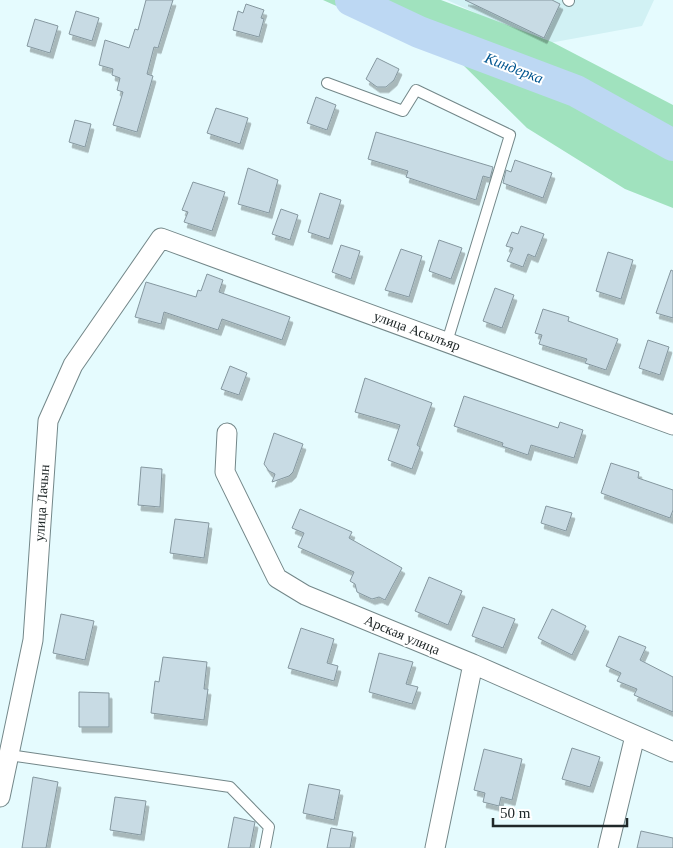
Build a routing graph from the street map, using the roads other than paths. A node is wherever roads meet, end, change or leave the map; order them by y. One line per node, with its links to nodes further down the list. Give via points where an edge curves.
1 (327, 83): 3 (lane, via 403,111 416,90 510,136)
2 (161, 238): 3 (street, улица Асылъяр); 9 (street, улица Лачын, via 73,365 48,421 33,640)
3 (447, 342): 4 (street, улица Асылъяр)
4 (673, 424)
5 (227, 433): 6 (street, Арская улица, via 225,472 277,578 305,595)
6 (473, 664): 7 (street, Арская улица); 12 (street)
7 (635, 736): 8 (street, Арская улица); 13 (street)
8 (673, 752)
9 (9, 755): 10 (street, улица Лачын); 11 (lane, via 230,787 269,827)
10 (0, 797)
11 (265, 848)
12 (435, 848)
13 (608, 848)

